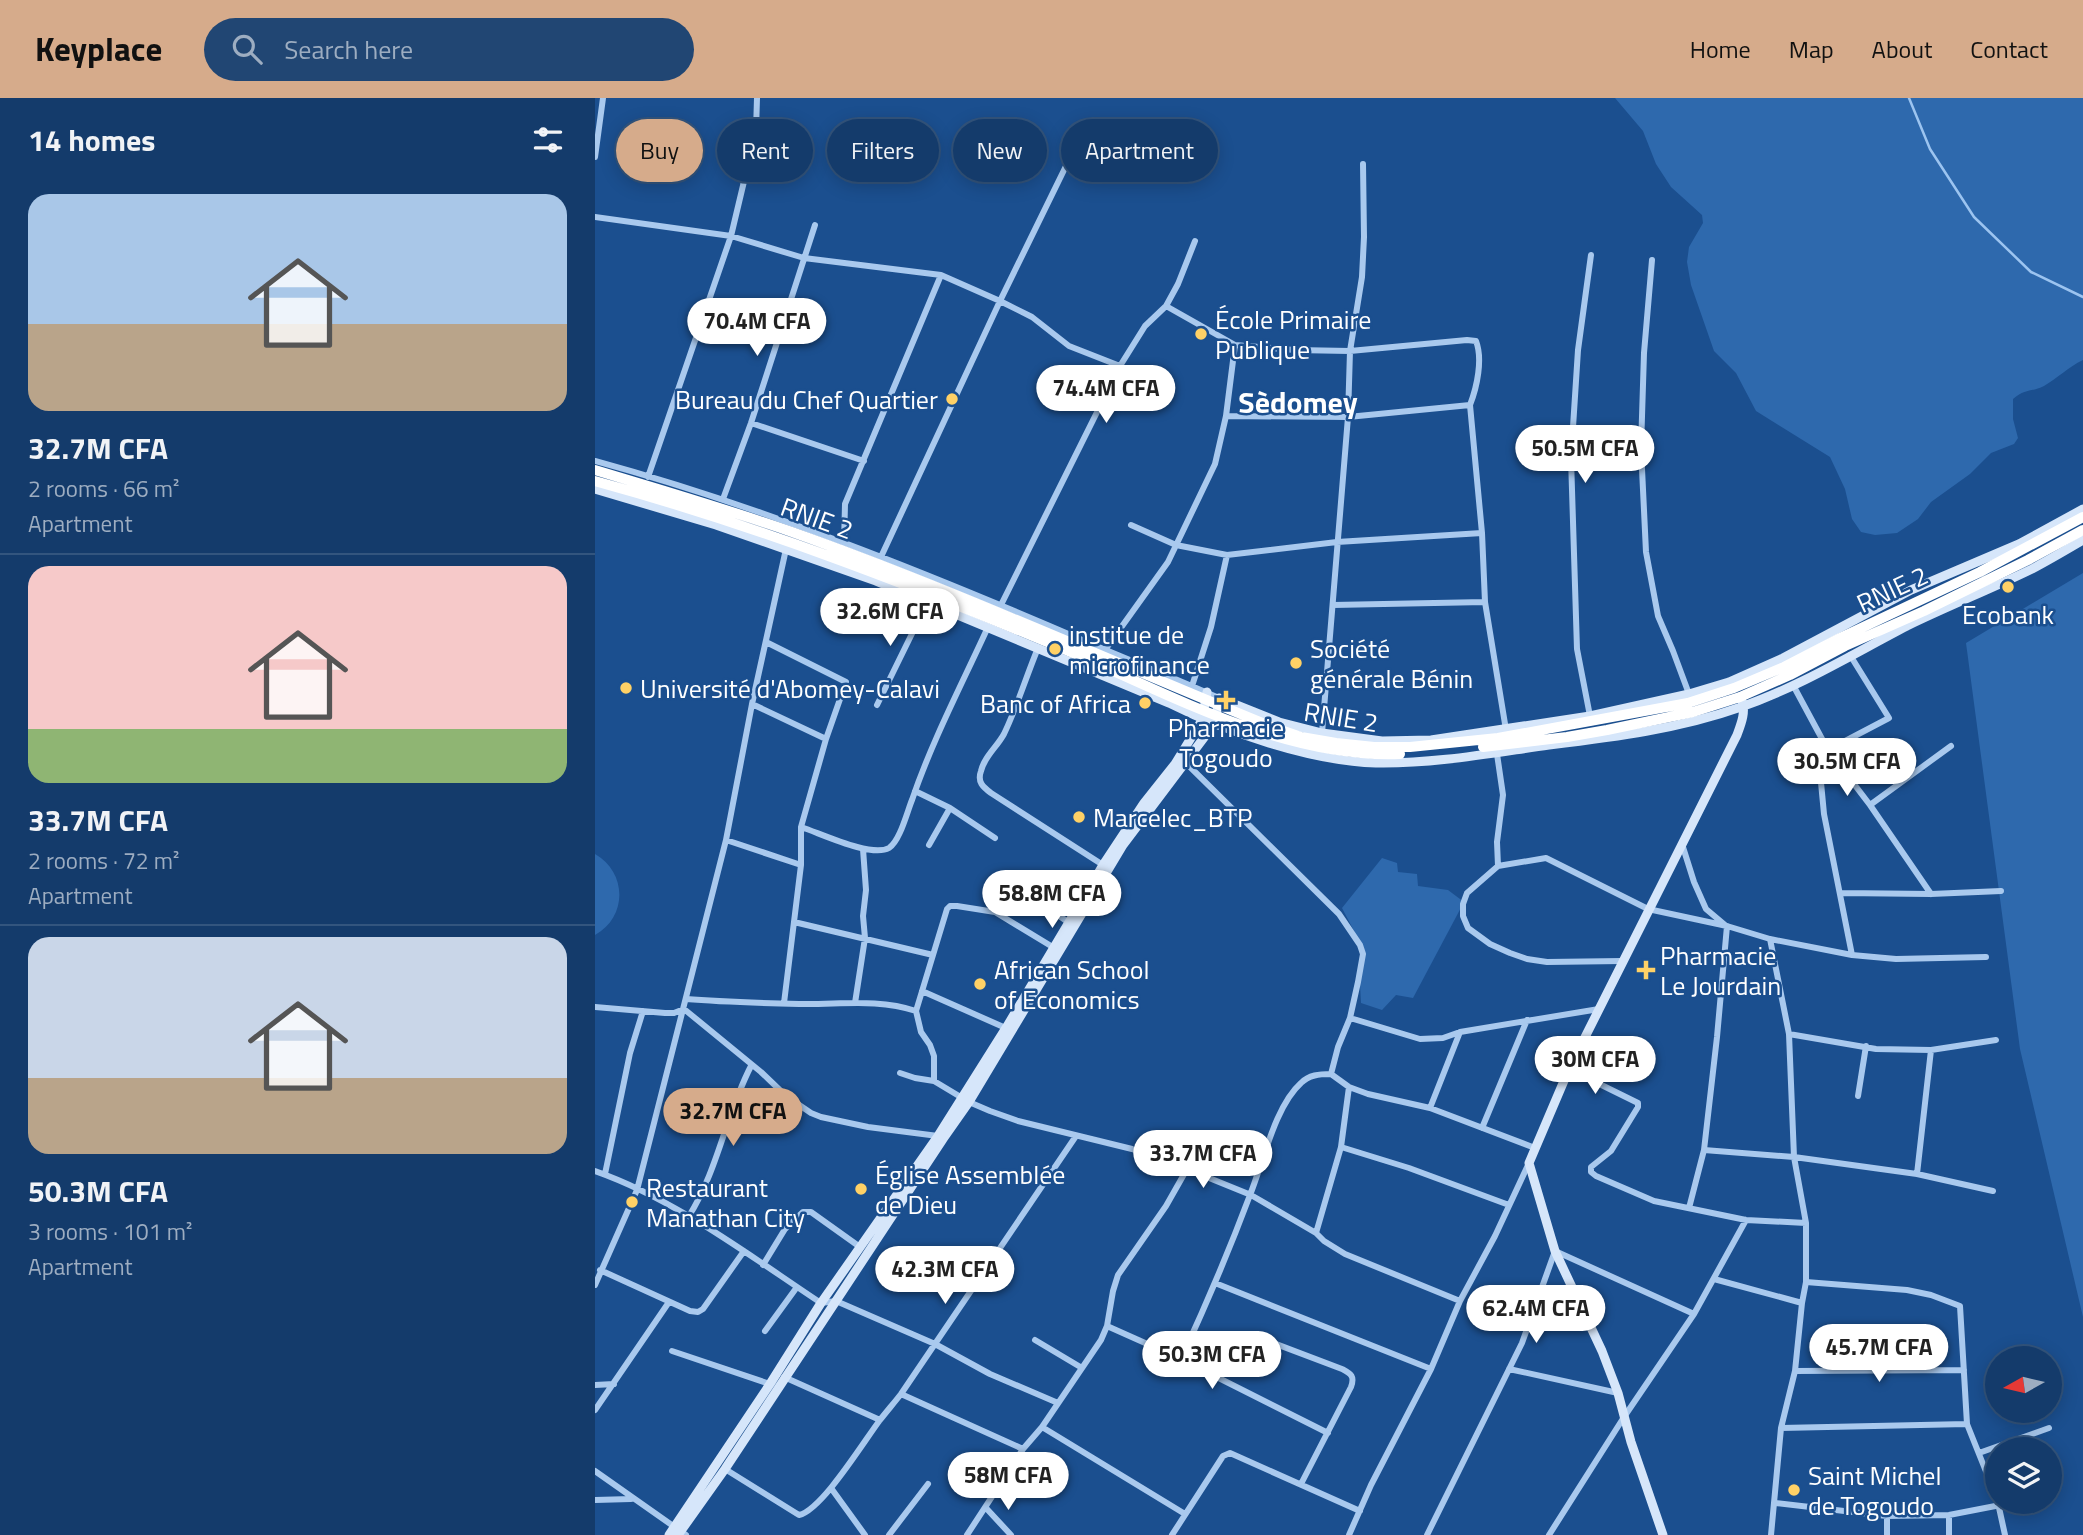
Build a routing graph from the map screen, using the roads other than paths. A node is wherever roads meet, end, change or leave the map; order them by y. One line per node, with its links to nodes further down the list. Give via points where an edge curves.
1 (603, 98): 3 (street)
2 (757, 98): 8 (street, via 756,131)
3 (595, 157)
4 (1363, 164): 17 (street, via 1364,237)
5 (1061, 176): 14 (street)
6 (595, 217): 8 (street)
7 (815, 225): 11 (street)
8 (731, 236): 11 (street); 26 (street)
9 (1195, 241): 15 (street)
10 (1591, 255): 58 (street, via 1578,350 1571,457 1577,649)
11 (804, 258): 13 (street); 22 (street)
12 (1652, 260): 53 (street, via 1641,448 1646,552 1658,616)
13 (941, 275): 14 (street); 24 (street)
14 (1000, 301): 18 (street, via 1032,317 1069,345); 41 (street)
15 (1166, 306): 16 (street); 18 (street, via 1145,326)
16 (1235, 345): 17 (street); 20 (street)
17 (1350, 351): 19 (street, via 1476,341 1479,349); 21 (street)
18 (1120, 366): 44 (street)
19 (1470, 405): 21 (street); 34 (street)
20 (1226, 416): 21 (street); 39 (street, via 1215,464)
21 (1348, 417): 36 (street)
22 (751, 423): 24 (street); 29 (street)
23 (595, 461): 26 (street)
24 (864, 461): 37 (street, via 845,504)
25 (595, 470): 41 (highway, RNIE 2 / RNIE 2)
26 (648, 477): 29 (street)
27 (595, 481): 38 (highway, RNIE 2 / RNIE 2)
28 (595, 489): 38 (main road)
29 (723, 499): 37 (street)
30 (2083, 509): 53 (main road, via 2019,544 1911,590 1783,658)
31 (2083, 517): 54 (highway, RNIE 2 / RNIE 2, via 1784,667)
32 (1131, 525): 39 (street)
33 (2083, 530): 54 (highway, RNIE 2 / RNIE 2)
34 (1482, 533): 36 (street); 42 (street)
35 (2083, 540): 50 (main road)
36 (1337, 542): 40 (street); 45 (street)
37 (844, 544): 41 (street)
38 (788, 545): 43 (main road); 47 (street); 57 (highway, RNIE 2 / RNIE 2, via 889,577)
39 (1176, 545): 40 (street); 49 (street)
40 (1227, 555): 52 (street, via 1212,627)
41 (880, 561): 44 (street); 57 (highway, RNIE 2 / RNIE 2, via 1075,643)
42 (1485, 602): 45 (street); 59 (street)
43 (927, 603): 46 (main road); 56 (street)
44 (1001, 605): 49 (street)
45 (1333, 605): 60 (street)
46 (988, 627): 48 (main road); 66 (street)
47 (766, 642): 55 (street); 61 (street, via 846,682)
48 (1038, 648): 57 (main road, via 1169,703); 76 (street, via 1004,733 986,758 979,779 991,793)
49 (1105, 650): 52 (street)
50 (1850, 655): 51 (main road); 63 (street, via 1889,718)
51 (1793, 685): 54 (main road); 63 (street)
52 (1192, 686): 57 (street)
53 (1689, 694): 58 (main road)
54 (1739, 697): 57 (highway, RNIE 2 / RNIE 2, via 1693,712 1567,737 1379,755 1287,741); 64 (main road, via 1696,722); 72 (main road, via 1742,722 1737,735)
55 (753, 704): 61 (street); 71 (street)
56 (877, 705)
57 (1211, 708): 60 (main road); 64 (main road, via 1279,746 1336,758 1403,761); 65 (main road); 76 (main road)
58 (1590, 716): 59 (main road)
59 (1506, 730): 60 (main road, via 1382,741)
60 (1322, 733)
61 (826, 739): 69 (street)
62 (1951, 746): 67 (street)
63 (1828, 750): 67 (street); 80 (street, via 1819,772)
64 (1497, 754): 77 (street, via 1503,795)
65 (1185, 762): 88 (main road, via 1123,845); 102 (street, via 1353,932 1363,954)
66 (915, 791): 68 (street); 74 (street, via 890,847)
67 (1870, 805): 81 (street)
68 (950, 808): 70 (street); 73 (street)
69 (801, 827): 74 (street); 75 (street)
70 (995, 838)
71 (726, 840): 75 (street); 94 (street)
72 (1682, 843): 82 (main road); 85 (street, via 1706,909)
73 (929, 845)
74 (863, 849): 86 (street)
75 (801, 864): 83 (street)
76 (1103, 865): 84 (main road)
77 (1497, 866): 82 (street, via 1546,858); 92 (street, via 1467,893 1463,916 1468,928 1490,944 1527,959)
78 (999, 875): 84 (street)
79 (2001, 891): 81 (street)
80 (1841, 893): 81 (street); 90 (street)
81 (1931, 894)
82 (1648, 909): 85 (street); 92 (main road)
83 (794, 922): 86 (street); 95 (street)
84 (1068, 922): 88 (main road)
85 (1727, 926): 87 (street); 124 (street)
86 (865, 938): 89 (street); 96 (street)
87 (1770, 939): 90 (street); 106 (street)
88 (1057, 949): 89 (street, via 995,912 950,906); 104 (main road)
89 (933, 955): 93 (street)
90 (1852, 955): 91 (street)
91 (1986, 957)
92 (1622, 961): 99 (main road)
93 (922, 991): 101 (street); 104 (street)
94 (686, 999): 95 (street); 98 (street)
95 (784, 1003): 96 (street)
96 (855, 1003): 101 (street, via 878,1002)
97 (595, 1007): 100 (street)
98 (684, 1009): 100 (street, via 674,1013); 110 (street); 131 (street)
99 (1599, 1009): 103 (street); 111 (main road)
100 (643, 1011): 129 (street)
101 (916, 1011): 114 (street, via 934,1056)
102 (1350, 1018): 105 (street, via 1420,1039); 113 (street)
103 (1527, 1020): 105 (street); 119 (street)
104 (1009, 1030): 117 (main road)
105 (1460, 1032): 118 (street)
106 (1789, 1034): 108 (street); 125 (street)
107 (1996, 1041): 109 (street)
108 (1866, 1046): 109 (street); 116 (street)
109 (1931, 1050): 130 (street)
110 (751, 1066): 120 (street, via 811,1114); 137 (street, via 731,1108 708,1181)
111 (1569, 1069): 123 (main road); 136 (street, via 1638,1103 1611,1151 1591,1172 1638,1195)
112 (900, 1073): 114 (street)
113 (1331, 1074): 115 (street); 134 (street, via 1309,1077 1299,1084 1281,1110)
114 (934, 1081): 117 (street)
115 (1349, 1087): 118 (street); 122 (street)
116 (1857, 1096)
117 (966, 1099): 120 (main road); 121 (street, via 1019,1121); 133 (main road)
118 (1430, 1108): 119 (street)
119 (1482, 1128): 123 (street)
120 (938, 1136): 133 (main road)
121 (1076, 1136): 127 (street); 161 (street)
122 (1341, 1147): 135 (street); 140 (street)
123 (1535, 1148): 126 (main road)
124 (1704, 1150): 125 (street); 136 (street)
125 (1794, 1157): 130 (street); 139 (street)
126 (1529, 1163): 135 (street); 143 (main road)
127 (1187, 1169): 134 (street); 157 (street, via 1118,1275)
128 (595, 1171): 129 (street)
129 (605, 1174): 131 (street)
130 (1917, 1174): 132 (street)
131 (637, 1190): 137 (street); 145 (street)
132 (1993, 1191)
133 (903, 1193): 141 (main road); 151 (main road)
134 (1251, 1195): 140 (street); 148 (street)
135 (1509, 1205): 152 (street)
136 (1689, 1208): 138 (street)
137 (689, 1216): 142 (street)
138 (1746, 1220): 139 (street); 146 (street)
139 (1806, 1223): 147 (street)
140 (1316, 1233): 152 (street, via 1345,1254)
141 (860, 1247): 144 (street, via 811,1212 803,1212 785,1229); 154 (main road)
142 (744, 1251): 144 (street); 153 (street, via 703,1310 690,1311)
143 (1555, 1251): 156 (street); 166 (street); 173 (main road)
144 (763, 1265): 150 (street)
145 (600, 1270): 149 (street); 153 (street)
146 (1714, 1279): 155 (street); 156 (street)
147 (1806, 1282): 155 (street); 167 (street, via 1907,1290 1960,1306)
148 (1216, 1283): 159 (street); 165 (street)
149 (595, 1285)
150 (796, 1287): 154 (street); 158 (street)
151 (836, 1301): 154 (street); 161 (street); 169 (main road)
152 (1460, 1301): 165 (street)
153 (669, 1302): 170 (street)
154 (821, 1303): 171 (main road)
155 (1802, 1303): 168 (street)
156 (1694, 1314): 177 (street)
157 (1107, 1326): 163 (street); 164 (street)
158 (765, 1331)
159 (1191, 1338): 163 (street); 183 (street, via 1268,1341 1348,1372 1354,1379)
160 (1035, 1340): 164 (street)
161 (935, 1344): 174 (street); 175 (street, via 989,1374)
162 (672, 1351): 171 (street)
163 (1181, 1359): 183 (street)
164 (1082, 1368): 175 (street)
165 (1431, 1369): 197 (street)
166 (1509, 1369): 173 (street); 209 (street)
167 (1964, 1370): 168 (street); 179 (street)
168 (1795, 1371): 181 (street)
169 (784, 1377): 178 (street); 187 (main road)
170 (614, 1384): 172 (street); 176 (street)
171 (770, 1384): 202 (main road)
172 (595, 1385)
173 (1618, 1393): 177 (main road)
174 (901, 1394): 178 (street); 184 (street)
175 (1058, 1403): 180 (street)
176 (595, 1410)
177 (1624, 1417): 210 (street); 211 (main road)
178 (880, 1420): 191 (street)
179 (1967, 1424): 181 (street); 185 (street)
180 (1042, 1427): 184 (street); 198 (street)
181 (1781, 1428): 194 (street)
182 (2049, 1428): 185 (street)
183 (1328, 1433): 190 (street)
184 (1023, 1449): 196 (street)
185 (1979, 1452): 186 (street)
186 (1985, 1468)
187 (725, 1469): 191 (street, via 799,1516); 202 (main road)
188 (595, 1471): 192 (street)
189 (928, 1483): 204 (street)
190 (1301, 1484): 197 (street); 198 (street, via 1226,1454)
191 (831, 1488): 203 (street)
192 (633, 1499): 193 (street); 202 (street)
193 (595, 1500)
194 (1775, 1503): 201 (street); 212 (street)
195 (1985, 1505): 200 (street)
196 (986, 1508): 205 (street); 206 (street)
197 (1360, 1511): 208 (street)
198 (1185, 1514): 207 (street)
199 (2001, 1514): 215 (street)
200 (1949, 1515): 201 (street); 214 (street)
201 (1887, 1516): 213 (street)
202 (677, 1532)
203 (865, 1535)
204 (889, 1535)
205 (967, 1535)
206 (1011, 1535)
207 (1172, 1535)
208 (1349, 1535)
209 (1427, 1535)
210 (1549, 1535)
211 (1663, 1535)
212 (1771, 1535)
213 (1887, 1535)
214 (1949, 1535)
215 (2005, 1535)

